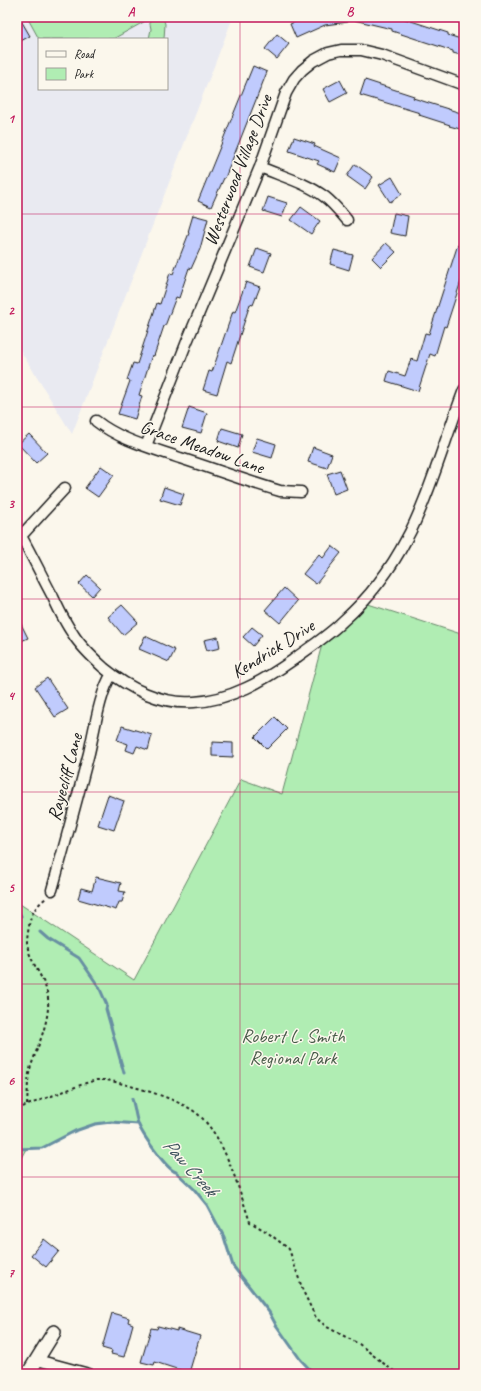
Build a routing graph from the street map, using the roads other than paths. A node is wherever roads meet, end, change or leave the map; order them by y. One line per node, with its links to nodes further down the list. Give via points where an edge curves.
1 (464, 85): 2 (street, Westerwood Village Drive, via 382,55 361,50 328,53 313,61 294,79 286,93)
2 (260, 168): 3 (street, via 313,190 336,207); 6 (street, Westerwood Village Drive)
3 (347, 220)
4 (464, 390): 10 (street, Kendrick Drive, via 439,462 404,544 362,602 324,637 277,671 254,684 228,696 209,701 192,703 163,699 137,689)
5 (96, 421): 6 (street, Grace Meadow Lane, via 106,429)
6 (146, 446): 8 (street, Grace Meadow Lane, via 280,491)
7 (65, 488): 9 (street)
8 (301, 492)
9 (19, 532): 10 (street, Kendrick Drive, via 73,635)
10 (112, 674): 11 (street, Rayecliff Lane, via 103,697)
11 (52, 890)
12 (54, 1332): 13 (street)
13 (37, 1360): 14 (street); 15 (street)
14 (28, 1374)
15 (89, 1374)

